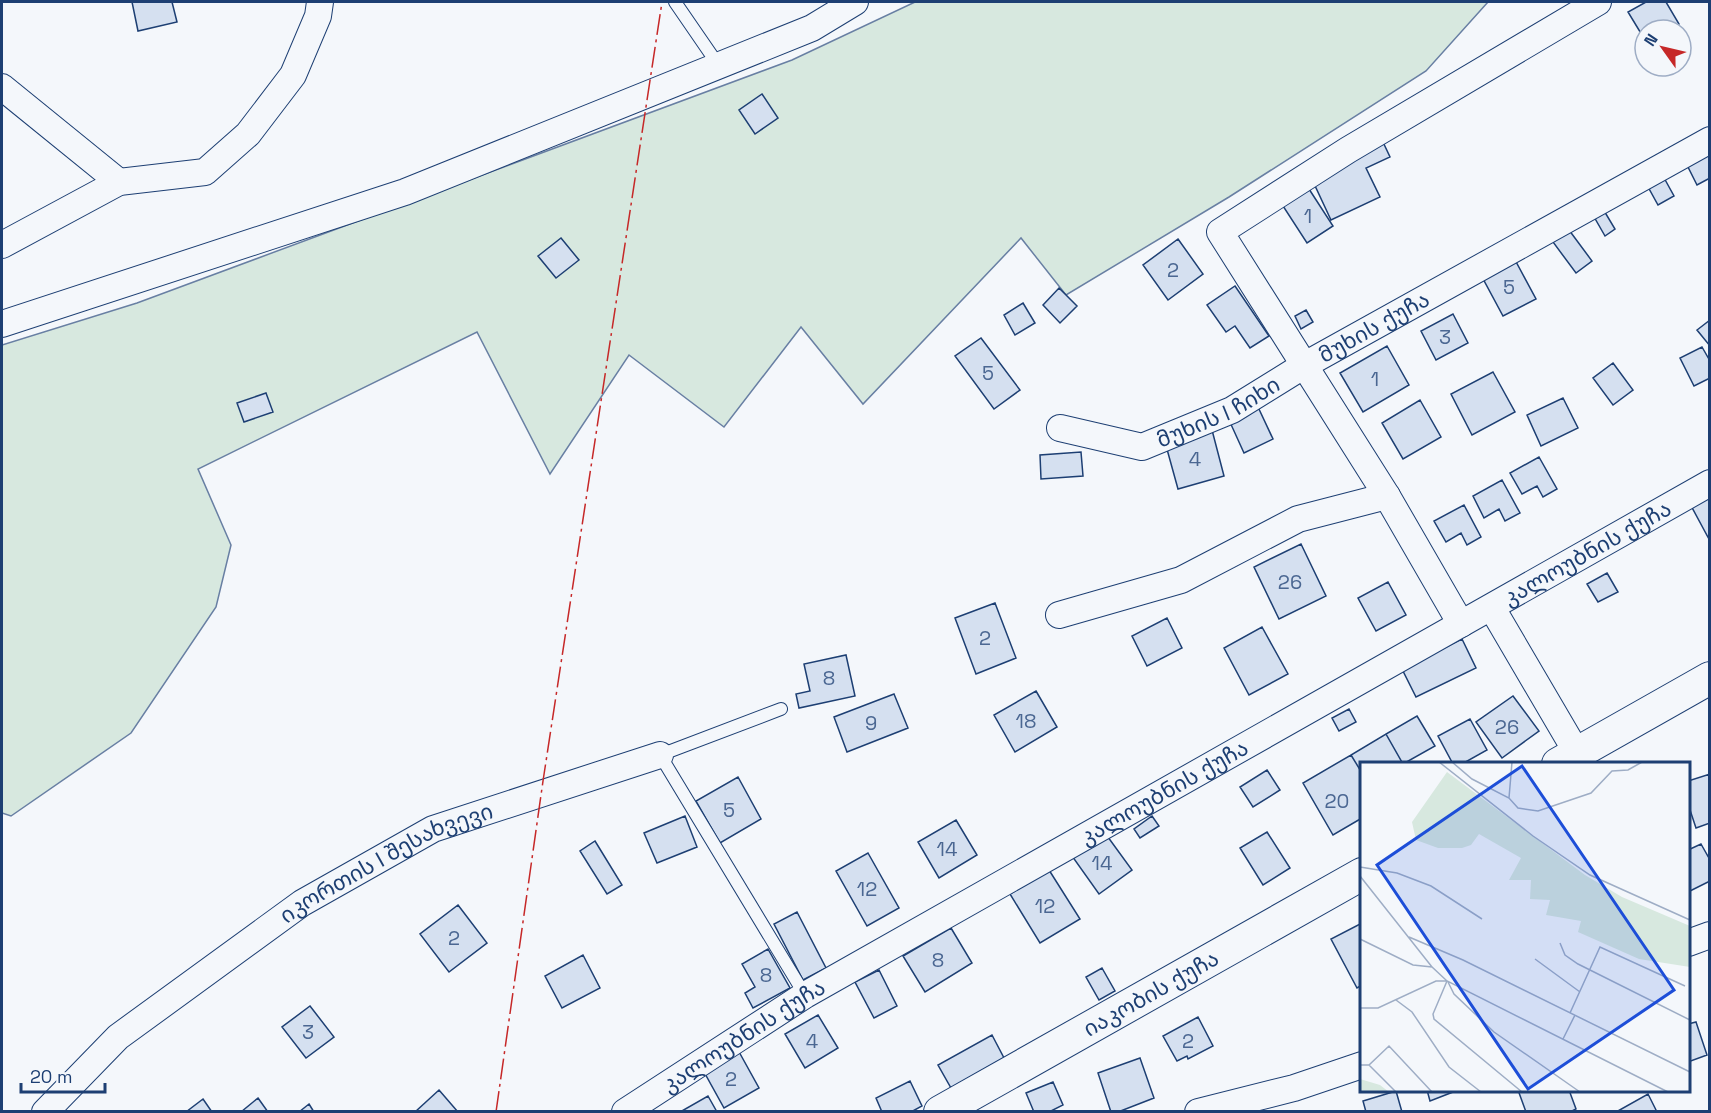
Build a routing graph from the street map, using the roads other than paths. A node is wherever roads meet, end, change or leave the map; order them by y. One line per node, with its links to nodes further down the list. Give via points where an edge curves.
1 (320, 2): 8 (street, via 293,75 248,134 205,172)
2 (675, 2): 5 (lane)
3 (855, 2): 5 (street, via 813,28)
4 (1598, 2): 11 (street, via 1348,150 1220,232)
5 (719, 66): 10 (street, via 405,192)
6 (2, 87): 8 (street)
7 (1710, 140): 11 (street, მუხის ქუჩა)
8 (119, 182): 9 (street)
9 (2, 244)
10 (2, 324)
11 (1303, 366): 12 (street, მუხის I ჩიხი, via 1232,410 1142,447); 14 (street, მუხის ქუჩა)
12 (1059, 428)
13 (1710, 483): 15 (street, კალოუბნის ქუჩა)
14 (1388, 496): 16 (street, via 1298,519 1180,580); 17 (street, მუხის ქუჩა)
15 (1492, 608): 17 (street, კალოუბნის ქუჩა); 21 (street)
16 (1059, 615)
17 (1461, 624): 25 (street, კალოუბნის ქუჩა)
18 (1710, 678): 21 (street)
19 (781, 709): 20 (lane, იკორთის I შესახვევი)
20 (660, 755): 25 (lane); 27 (street, იკორთის I შესახვევი, via 433,829 302,903 118,1037)
21 (1568, 758)
22 (1360, 875): 29 (street, იაკობის ქუჩა)
23 (1710, 935): 24 (street)
24 (1690, 943)
25 (805, 995): 28 (street, კალოუბნის ქუჩა)
26 (1360, 1066): 30 (street, via 1294,1088)
27 (45, 1112)
28 (625, 1112)
29 (940, 1112)
30 (1198, 1112)

